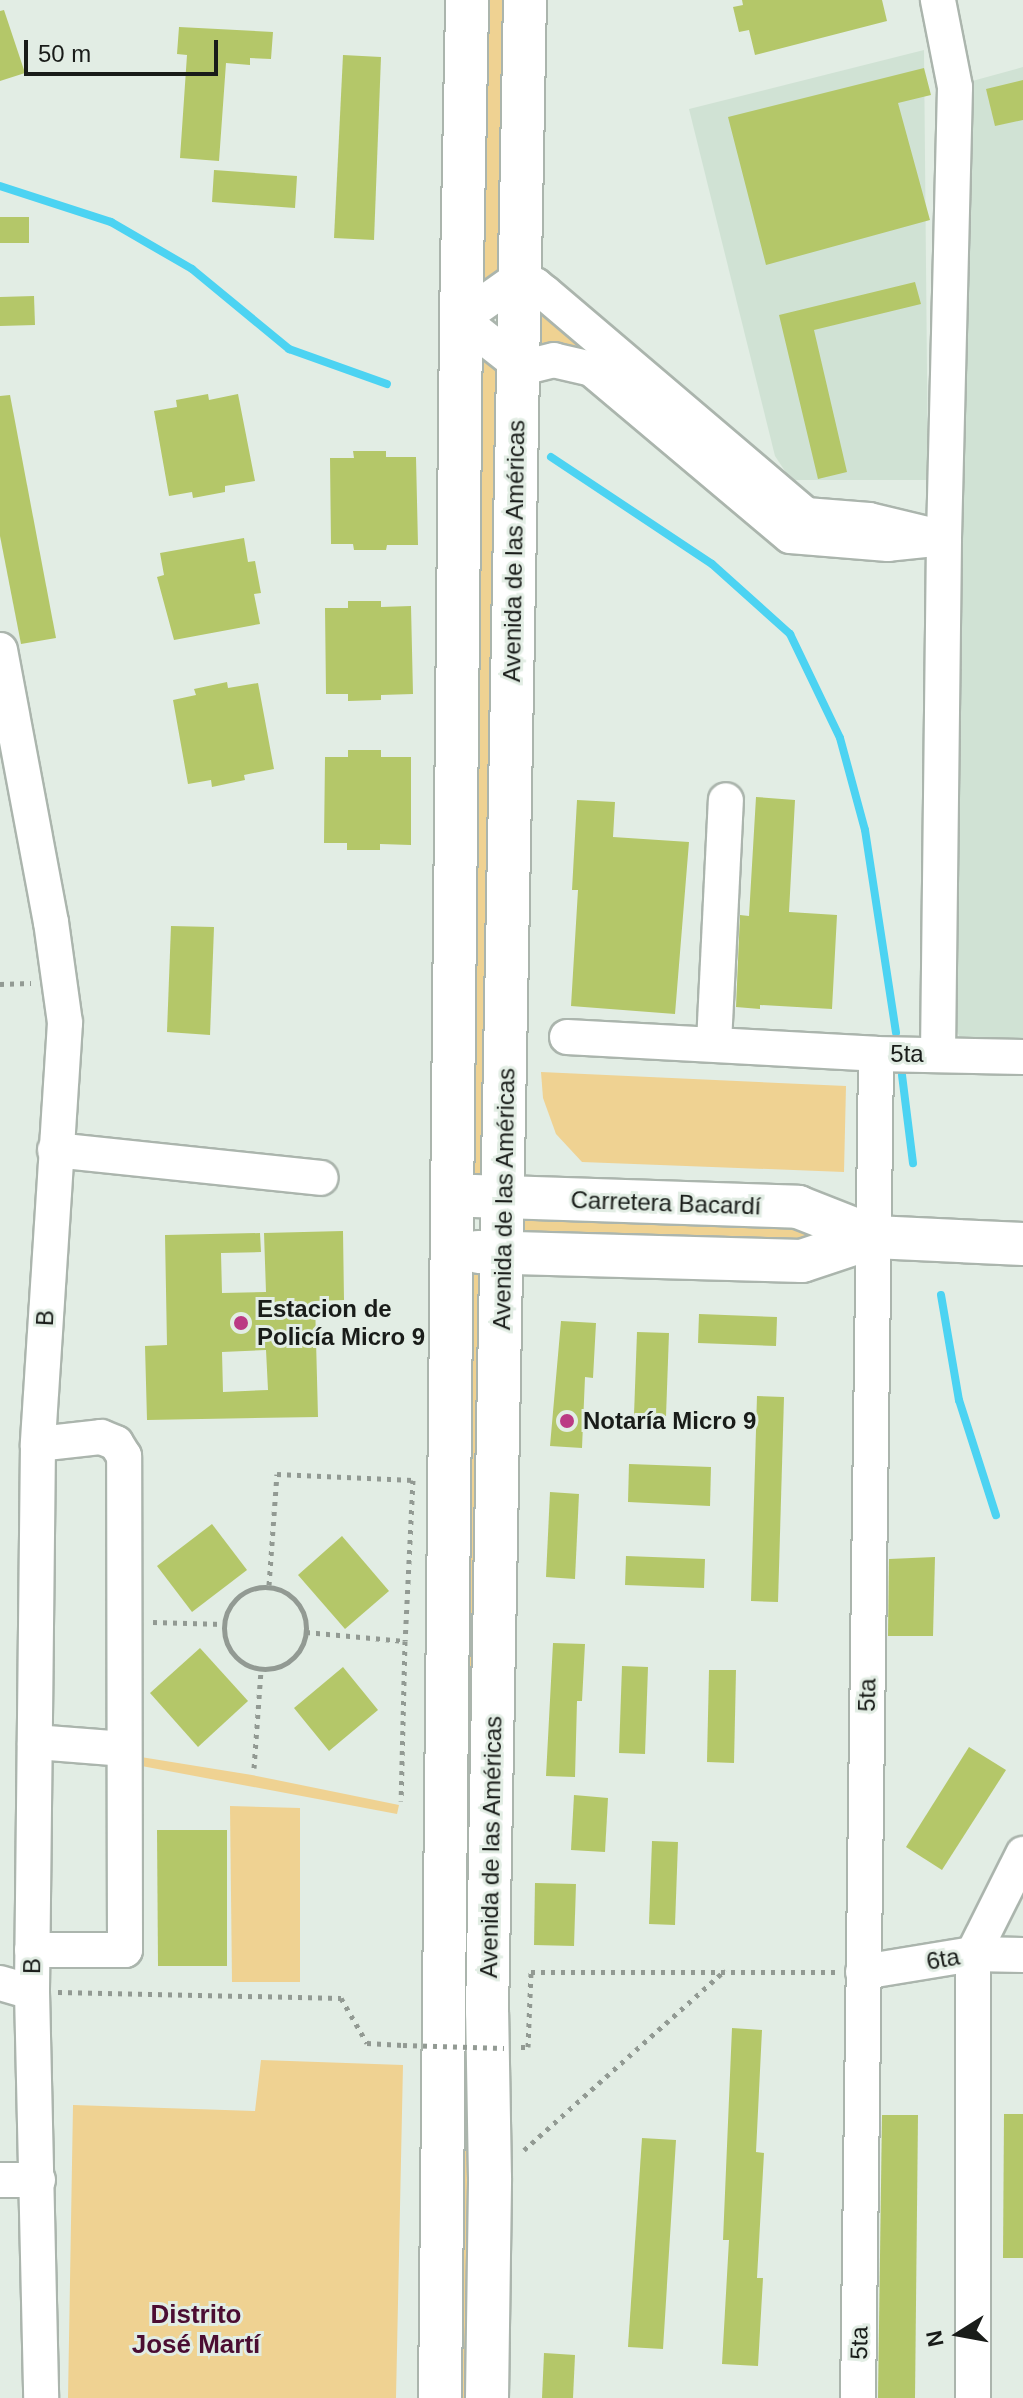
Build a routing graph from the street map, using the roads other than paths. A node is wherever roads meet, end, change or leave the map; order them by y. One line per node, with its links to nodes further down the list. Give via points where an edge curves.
1 (467, 0): 5 (main road, Avenida de las Américas)
2 (525, 0): 4 (main road, Avenida de las Américas)
3 (938, 0): 7 (street, via 955,87)
4 (518, 280): 5 (street); 6 (main road, Avenida de las Américas); 7 (street, via 545,293 806,515 869,520)
5 (461, 319): 6 (street); 17 (main road, Avenida de las Américas)
6 (517, 365): 7 (street, via 554,360 592,369 790,536 888,544); 18 (main road, Avenida de las Américas)
7 (944, 538): 13 (street)
8 (0, 650): 15 (street, B, via 64,1002)
9 (726, 800): 11 (street)
10 (567, 1037): 11 (street)
11 (714, 1043): 12 (street)
12 (876, 1054): 13 (street, 5ta); 19 (street, 5ta)
13 (938, 1054): 14 (street, 5ta)
14 (1023, 1057)
15 (55, 1150): 16 (street); 23 (street, B)
16 (321, 1178)
17 (453, 1195): 18 (main road, Carretera Bacardí); 21 (main road, Avenida de las Américas)
18 (503, 1197): 19 (main road, Carretera Bacardí, via 798,1207); 22 (main road, Avenida de las Américas)
19 (874, 1237): 20 (main road, Carretera Bacardí); 22 (main road, Carretera Bacardí, via 802,1261); 30 (street, 5ta)
20 (1023, 1244)
21 (453, 1251): 22 (main road, Carretera Bacardí); 35 (main road, Avenida de las Américas)
22 (504, 1253): 36 (main road, Avenida de las Américas, via 487,2013)
23 (38, 1444): 24 (street, B); 25 (street, via 101,1437 116,1443 124,1456)
24 (35, 1742): 25 (street); 27 (street, B)
25 (124, 1749): 27 (street, via 125,1950)
26 (1023, 1854): 28 (street)
27 (32, 1950): 31 (street, B)
28 (973, 1954): 29 (street, 6ta); 30 (street, 6ta); 38 (street)
29 (1023, 1955)
30 (863, 1972): 37 (street, 5ta)
31 (16, 1988): 33 (street, B)
32 (0, 2180): 33 (street)
33 (38, 2180): 34 (street, B)
34 (41, 2398)
35 (440, 2398)
36 (487, 2398)
37 (858, 2398)
38 (973, 2398)

